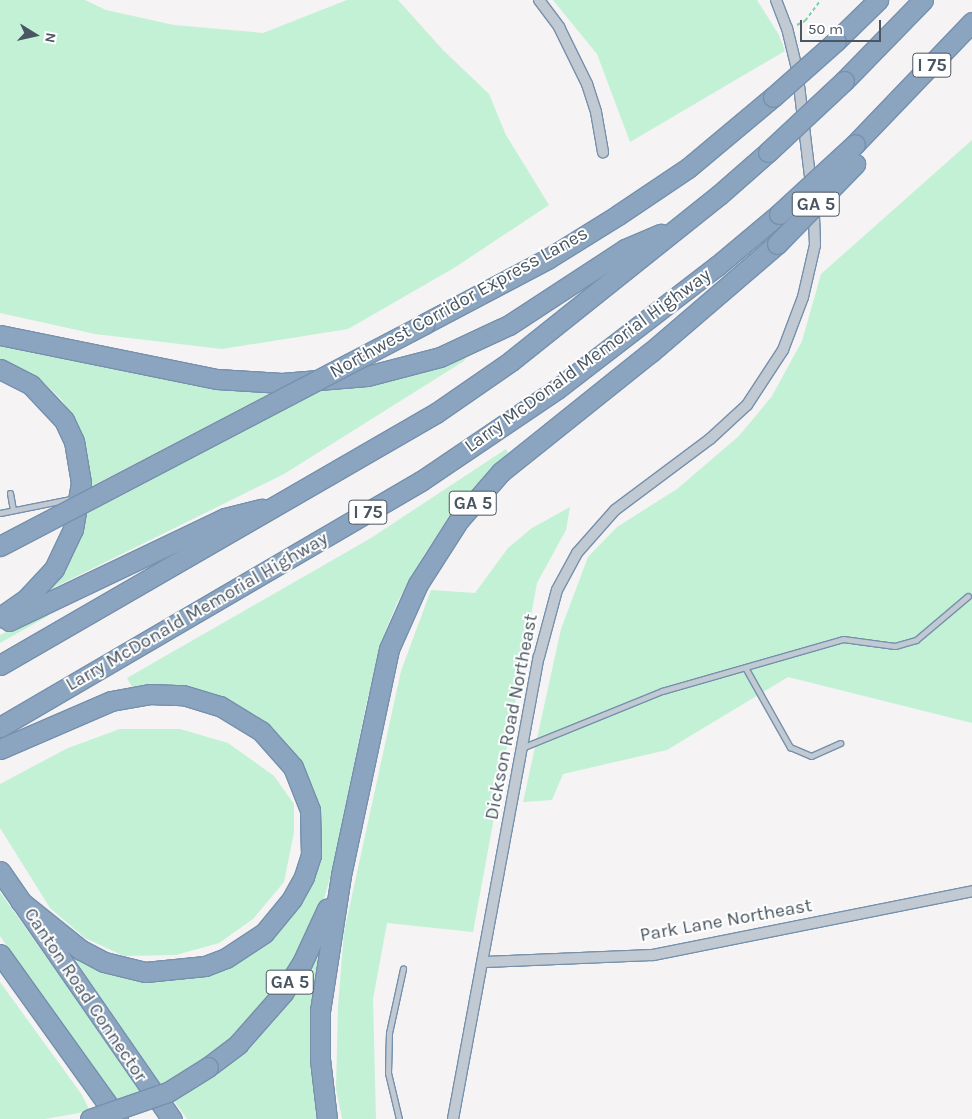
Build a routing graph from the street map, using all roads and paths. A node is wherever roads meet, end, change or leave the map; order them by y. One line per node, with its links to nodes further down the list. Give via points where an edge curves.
1 (539, 0): 9 (street, via 558,27 584,77 596,112)
2 (776, 0): 26 (street, Dickson Road Northeast, via 788,28 797,69 814,205 815,245 803,297 783,350 747,405 710,439 615,510 577,554 557,590 546,625)
3 (822, 0): 7 (path, via 805,21)
4 (878, 0): 18 (highway, Northwest Corridor Express Lanes, bridge, via 773,97 688,168 549,258)
5 (923, 0): 10 (highway, I 75, bridge, via 844,81 768,152)
6 (972, 22): 8 (highway, Larry McDonald Memorial Highway / I 75)
7 (791, 27)
8 (892, 107): 24 (highway, Larry McDonald Memorial Highway / I 75, bridge, via 779,214 557,389 429,476); 29 (highway, GA 5, bridge, via 855,164 777,244 651,352 517,458 479,495 437,552 407,606 389,648)
9 (603, 152)
10 (682, 225): 11 (highway, via 625,249 509,325 440,357 367,376 282,383 217,379); 15 (highway, I 75, via 511,361 436,413)
11 (0, 335)
12 (0, 368): 14 (highway, via 31,385 64,420 79,460)
13 (10, 492): 16 (lane)
14 (80, 497): 16 (lane); 20 (highway, via 73,529 54,569 26,599)
15 (283, 504): 21 (highway, via 225,518); 22 (highway, I 75)
16 (13, 510): 17 (lane)
17 (0, 513)
18 (0, 546)
19 (968, 596): 23 (lane, via 916,640 895,646 843,639)
20 (0, 617)
21 (0, 626)
22 (0, 665)
23 (746, 669): 25 (lane, via 790,747 811,756); 26 (lane, via 662,691)
24 (0, 727)
25 (840, 743)
26 (524, 747): 33 (street, Dickson Road Northeast)
27 (0, 749): 31 (highway, via 111,702 149,694 191,697 220,706 261,731 293,768 310,810 311,855 292,899 264,933 226,958 205,966 144,972 104,962 74,945)
28 (0, 870): 31 (highway, Canton Road Connector)
29 (341, 875): 35 (highway, GA 5, bridge, via 319,930 283,994 238,1044 208,1067 153,1099); 38 (highway, via 320,1010 320,1059)
30 (972, 891): 33 (street, Park Lane Northeast, via 653,955)
31 (20, 900): 37 (highway, Canton Road Connector)
32 (0, 954): 36 (highway)
33 (484, 962): 40 (street, Dickson Road Northeast)
34 (403, 969): 39 (lane, via 389,1041 388,1074)
35 (90, 1119)
36 (118, 1119)
37 (172, 1119)
38 (327, 1119)
39 (399, 1119)
40 (453, 1119)

